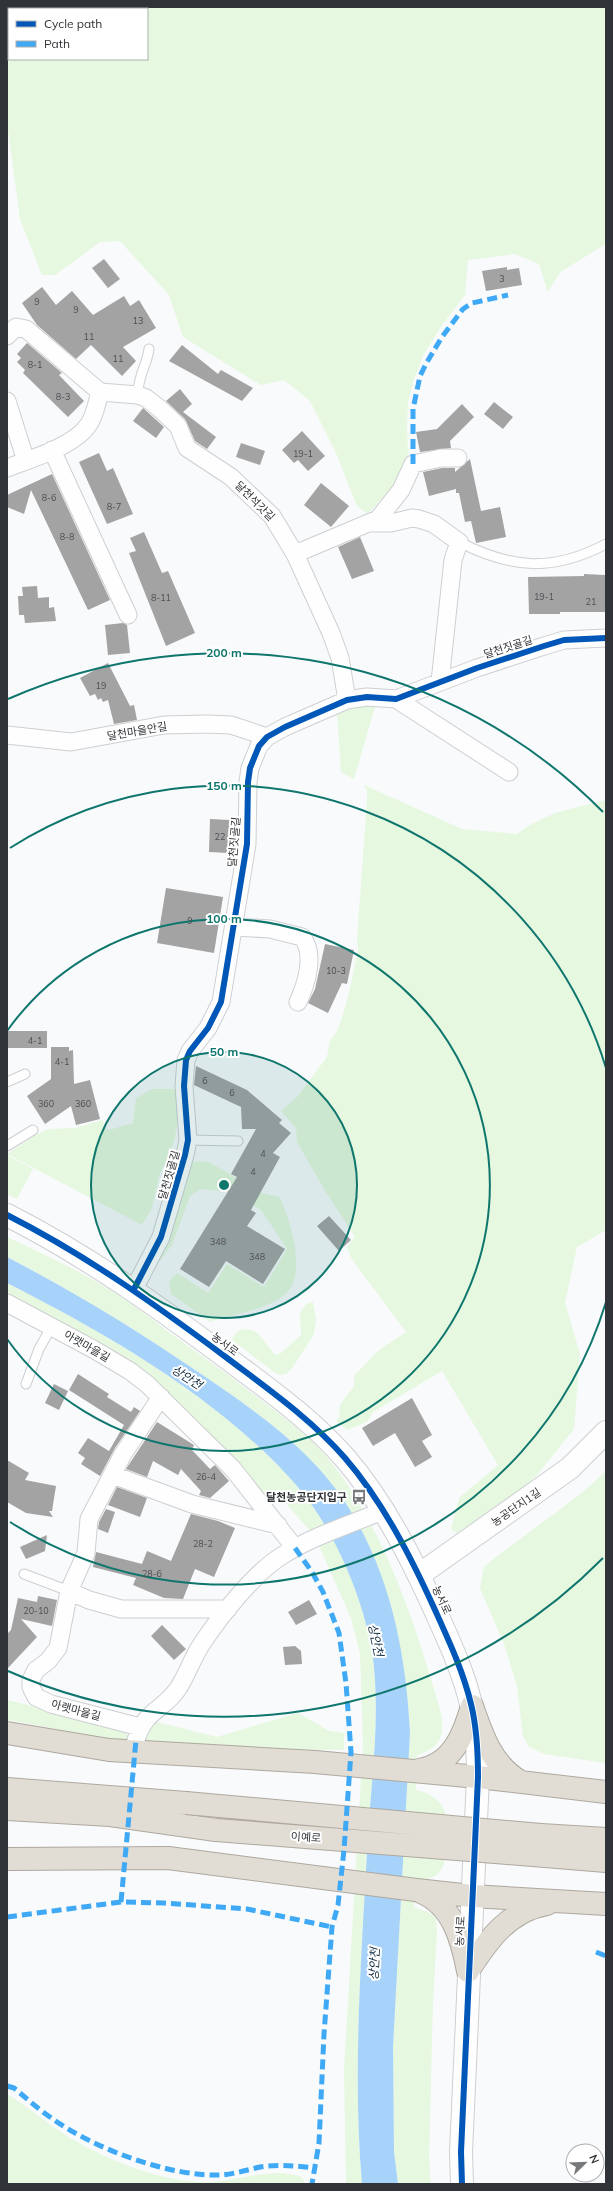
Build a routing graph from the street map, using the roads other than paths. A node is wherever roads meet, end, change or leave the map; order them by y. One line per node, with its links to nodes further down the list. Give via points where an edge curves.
1 (7, 336): 3 (street, via 16,327 26,329)
2 (149, 349): 4 (lane, via 139,378)
3 (100, 392): 4 (street, 달천석갓길); 6 (street, via 85,430)
4 (138, 395): 13 (street, 달천석갓길, via 146,398 174,420 187,448 231,477 258,502 279,526)
5 (7, 401): 8 (street)
6 (52, 450): 8 (street); 14 (street)
7 (458, 458): 10 (street, via 434,459 413,464 390,506)
8 (26, 461): 9 (street)
9 (7, 468)
10 (371, 523): 11 (street, via 418,519 434,524); 13 (street)
11 (459, 542): 12 (lane, via 494,557 539,564 572,560); 16 (street, via 453,560)
12 (606, 544)
13 (295, 554): 18 (street, 달천석갓길, via 340,658)
14 (128, 615)
15 (606, 638): 16 (street, 달천짓골길, via 564,640)
16 (440, 682): 17 (street, 달천짓골길)
17 (396, 698): 18 (street, 달천짓골길, via 367,697); 21 (street)
18 (347, 700): 20 (street, 달천짓골길)
19 (7, 735): 20 (street, 달천마을안길, via 72,742 164,725 208,724 231,725)
20 (267, 737): 22 (street, 달천짓골길, via 254,757 248,782 247,844)
21 (509, 772)
22 (234, 926): 23 (street, via 270,929 302,937 308,945 309,973); 27 (street, 달천짓골길, via 220,1002 208,1028 186,1060 184,1086)
23 (298, 1002)
24 (25, 1074): 25 (lane)
25 (7, 1082)
26 (33, 1130): 29 (lane)
27 (188, 1140): 28 (lane); 31 (street, 달천짓골길, via 161,1237)
28 (238, 1141)
29 (7, 1146)
30 (7, 1215): 31 (street, 농서로, via 82,1256)
31 (134, 1289): 38 (street, 농서로, via 253,1377 312,1425 344,1458)
32 (7, 1303): 33 (street, 아랫마을길)
33 (52, 1326): 34 (lane, via 34,1361); 35 (street, 아랫마을길, via 130,1371)
34 (26, 1384)
35 (161, 1397): 37 (street, 아랫마을길, via 145,1419); 39 (street, 아랫마을길, via 232,1468)
36 (606, 1432): 42 (street, 농공단지1길, via 570,1468)
37 (113, 1475): 39 (street, via 192,1504); 43 (street, 아랫마을길, via 89,1519 86,1553)
38 (375, 1514): 40 (street); 42 (street, 농서로)
39 (278, 1525): 40 (street, 아랫마을길)
40 (300, 1546): 44 (street, 아랫마을길, via 269,1565)
41 (24, 1574): 43 (lane)
42 (419, 1575): 45 (street, 농서로, via 453,1648)
43 (69, 1591): 44 (street, via 94,1602 122,1608); 44 (street, 아랫마을길, via 58,1648 33,1674 33,1692 40,1700 138,1733 146,1718 173,1695 203,1642)
44 (228, 1610)
45 (472, 1706): 47 (highway, via 462,1735 447,1758 430,1769); 48 (street, 농서로, via 478,1743); 49 (highway, via 492,1756 511,1776)
46 (7, 1733): 47 (highway, via 109,1750 315,1762)
47 (416, 1771): 48 (highway)
48 (478, 1777): 49 (highway); 57 (street, 농서로)
49 (522, 1782): 51 (highway)
50 (7, 1789): 53 (highway, bridge)
51 (606, 1792)
52 (7, 1809): 55 (highway, 이예로, bridge, via 110,1815 216,1830)
53 (606, 1839)
54 (7, 1859): 56 (highway, via 168,1858)
55 (606, 1861)
56 (416, 1890): 57 (highway); 60 (highway, via 431,1896 446,1911 459,1935)
57 (472, 1896): 58 (highway); 60 (street, 농서로)
58 (563, 1902): 59 (highway); 60 (highway, via 532,1908 512,1918 497,1930)
59 (606, 1904)
60 (468, 1971): 61 (street, 농서로)
61 (462, 2184)

